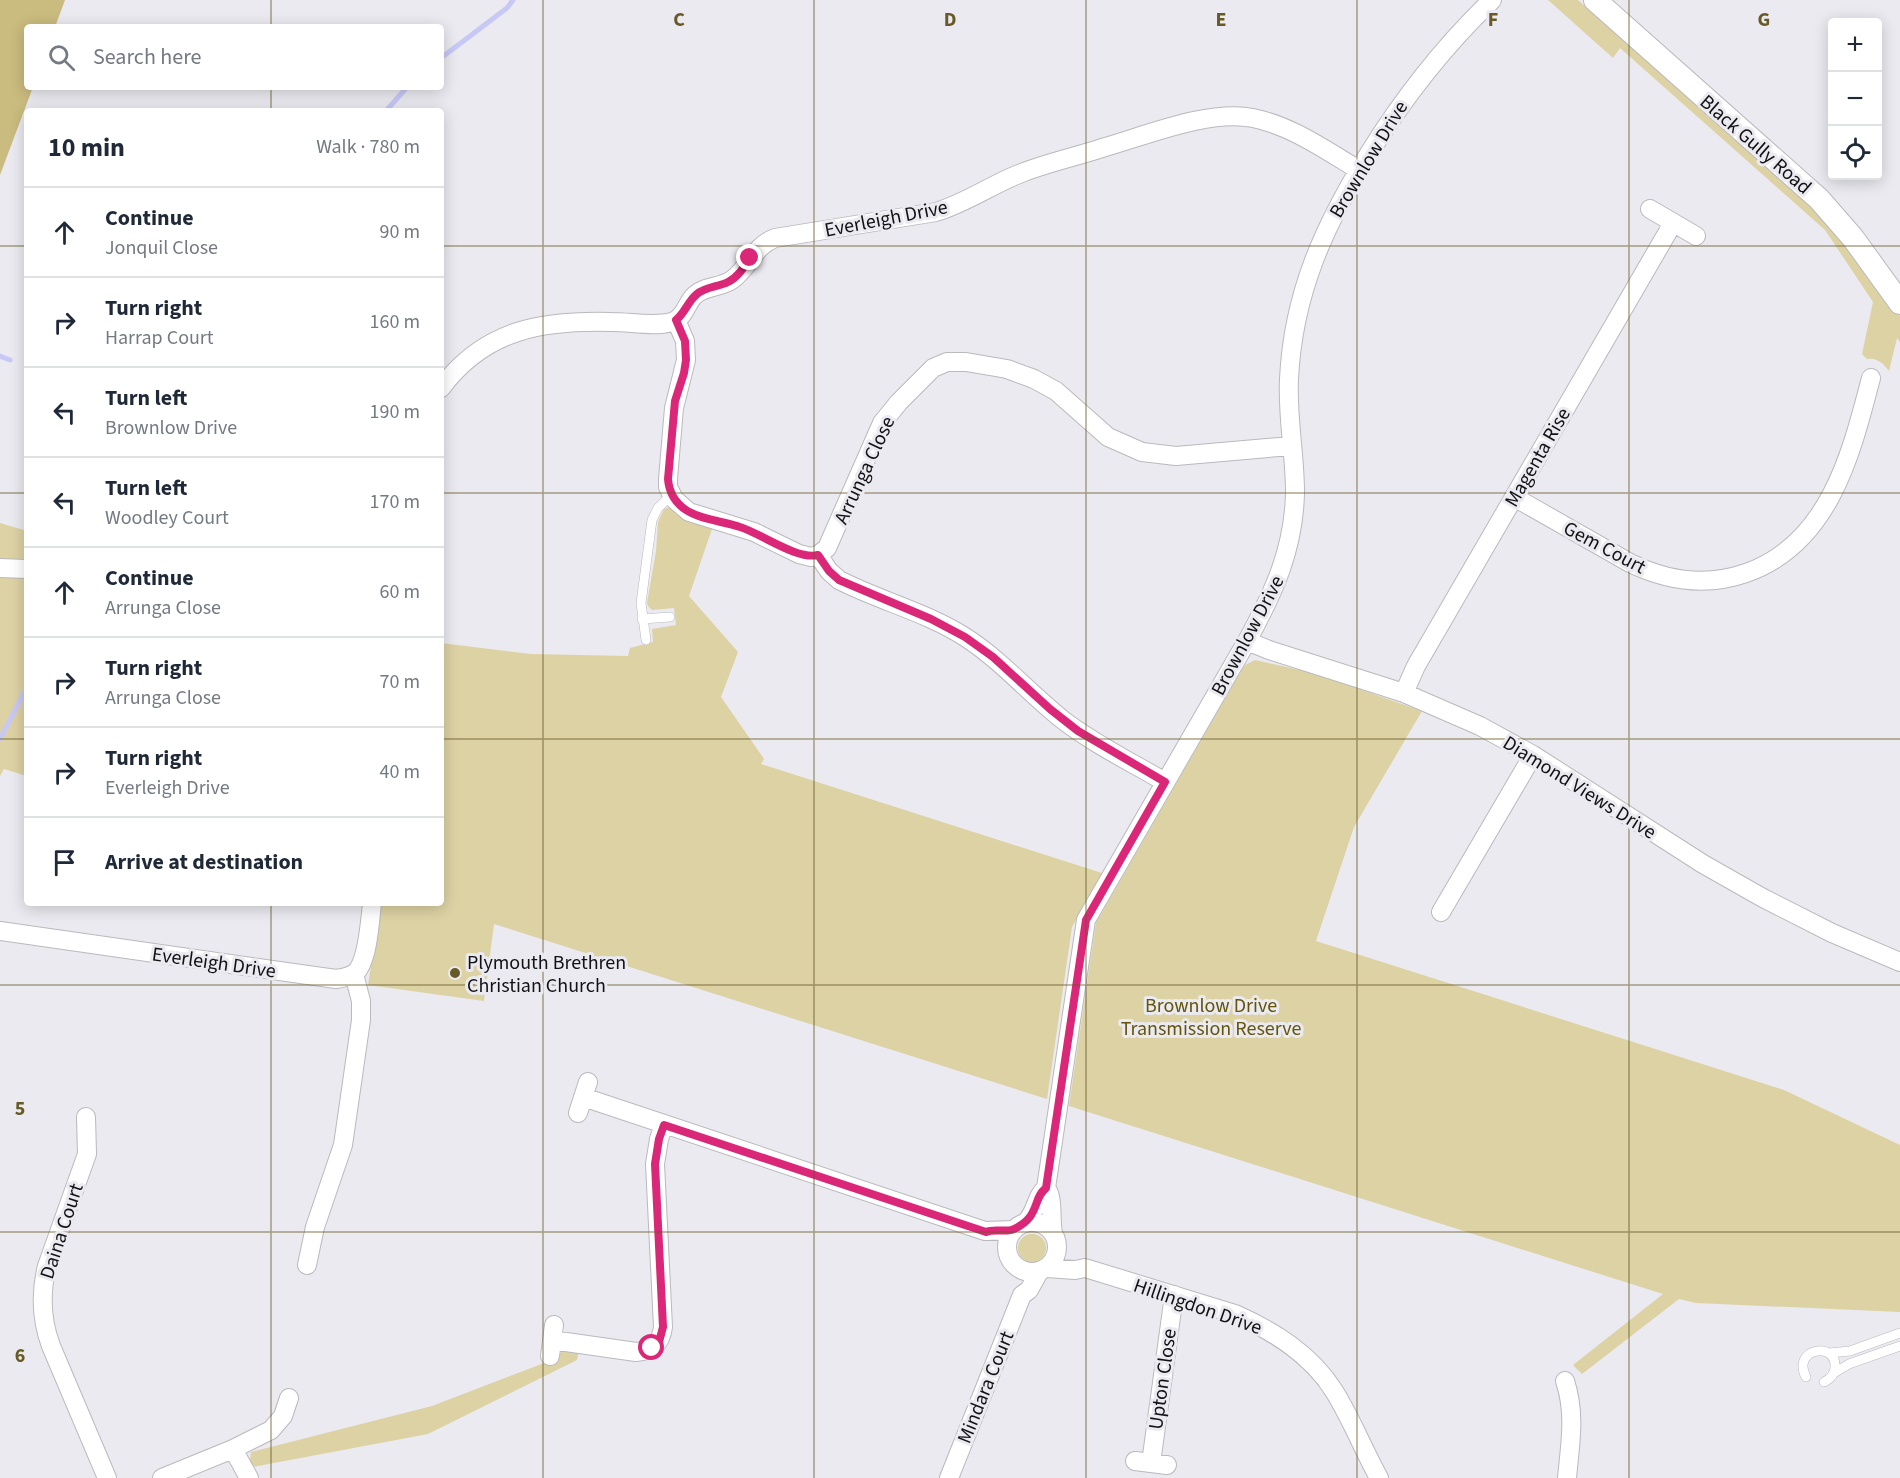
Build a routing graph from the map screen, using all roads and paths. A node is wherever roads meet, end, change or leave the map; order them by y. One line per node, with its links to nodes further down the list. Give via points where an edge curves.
1 (1492, 0): 3 (street, Brownlow Drive, via 1422,75)
2 (1595, 0): 7 (street, Black Gully Road, via 1819,199)
3 (1359, 170): 8 (street, Everleigh Drive, via 1277,125 1238,116 1200,120 1020,173 936,212 768,241 735,278 700,291); 11 (street, Brownlow Drive, via 1326,227 1298,310 1289,380)
4 (1650, 209): 5 (street)
5 (1674, 223): 6 (street); 13 (street, Magenta Rise)
6 (1696, 236)
7 (1900, 303)
8 (676, 320): 10 (street, via 565,322 526,328 480,350); 12 (street, via 685,341 686,360 674,408 668,479)
9 (1871, 378): 13 (street, Gem Court, via 1848,458 1820,516 1786,552 1736,577 1700,582 1648,572)
10 (444, 384)
11 (1292, 446): 14 (street, Arrunga Close, via 1176,456 1142,452 1108,437 1056,391 1034,379 1007,369 947,362 933,368 882,423 827,548); 20 (street, Brownlow Drive, via 1295,490 1289,544 1278,580)
12 (671, 495): 14 (street, via 689,512 741,527 799,554); 18 (lane, via 652,520)
13 (1514, 497): 21 (street, Magenta Rise)
14 (818, 555): 23 (street, via 839,580 965,637 1078,731)
15 (0, 568): 16 (street)
16 (24, 569)
17 (670, 617): 18 (lane)
18 (642, 619): 19 (lane)
19 (646, 640)
20 (1247, 641): 21 (street, Diamond Views Drive); 23 (street, Brownlow Drive)
21 (1404, 693): 22 (street, Diamond Views Drive)
22 (1533, 755): 25 (street); 27 (street, Diamond Views Drive, via 1713,870 1798,916)
23 (1165, 782): 32 (street, Brownlow Drive, via 1086,920)
24 (372, 906): 28 (street, via 363,958)
25 (1441, 912)
26 (0, 931): 28 (street, Everleigh Drive, via 326,978)
27 (1900, 962)
28 (354, 974): 37 (street, via 361,1020 343,1145 315,1227)
29 (583, 1098): 31 (street)
30 (86, 1117): 53 (street, Daina Court, via 87,1154 47,1266 42,1307 51,1346)
31 (664, 1125): 34 (street); 43 (street, via 655,1164 663,1327 660,1351 636,1353)
32 (1046, 1188): 33 (street, Brownlow Drive, via 1034,1214); 35 (street, Brownlow Drive, via 1052,1197 1050,1221)
33 (1019, 1226): 34 (street); 35 (street, via 1040,1223); 36 (street, via 1006,1245)
34 (986, 1232): 36 (street)
35 (1055, 1239): 38 (street, Hillingdon Drive); 39 (street, via 1055,1258)
36 (1012, 1261): 39 (street, via 1024,1272); 40 (street)
37 (307, 1265)
38 (1085, 1268): 39 (street, Hillingdon Drive); 41 (street, Hillingdon Drive)
39 (1043, 1270): 40 (street, Mindara Court)
40 (1022, 1295): 56 (street, Mindara Court)
41 (1174, 1295): 52 (street, Upton Close); 57 (street, Hillingdon Drive, via 1259,1325 1300,1353 1333,1389)
42 (1900, 1333): 45 (lane, via 1850,1351)
43 (552, 1340)
44 (1900, 1346): 46 (lane)
45 (1829, 1353): 46 (lane, via 1835,1362); 47 (lane, via 1814,1351 1805,1358)
46 (1834, 1373): 49 (lane)
47 (1806, 1377)
48 (1565, 1381): 58 (street, via 1572,1410)
49 (1824, 1382)
50 (289, 1398): 51 (street, via 283,1416 271,1430)
51 (233, 1449): 54 (street); 55 (street)
52 (1151, 1463)
53 (107, 1478)
54 (162, 1478)
55 (249, 1478)
56 (949, 1478)
57 (1379, 1478)
58 (1567, 1478)

